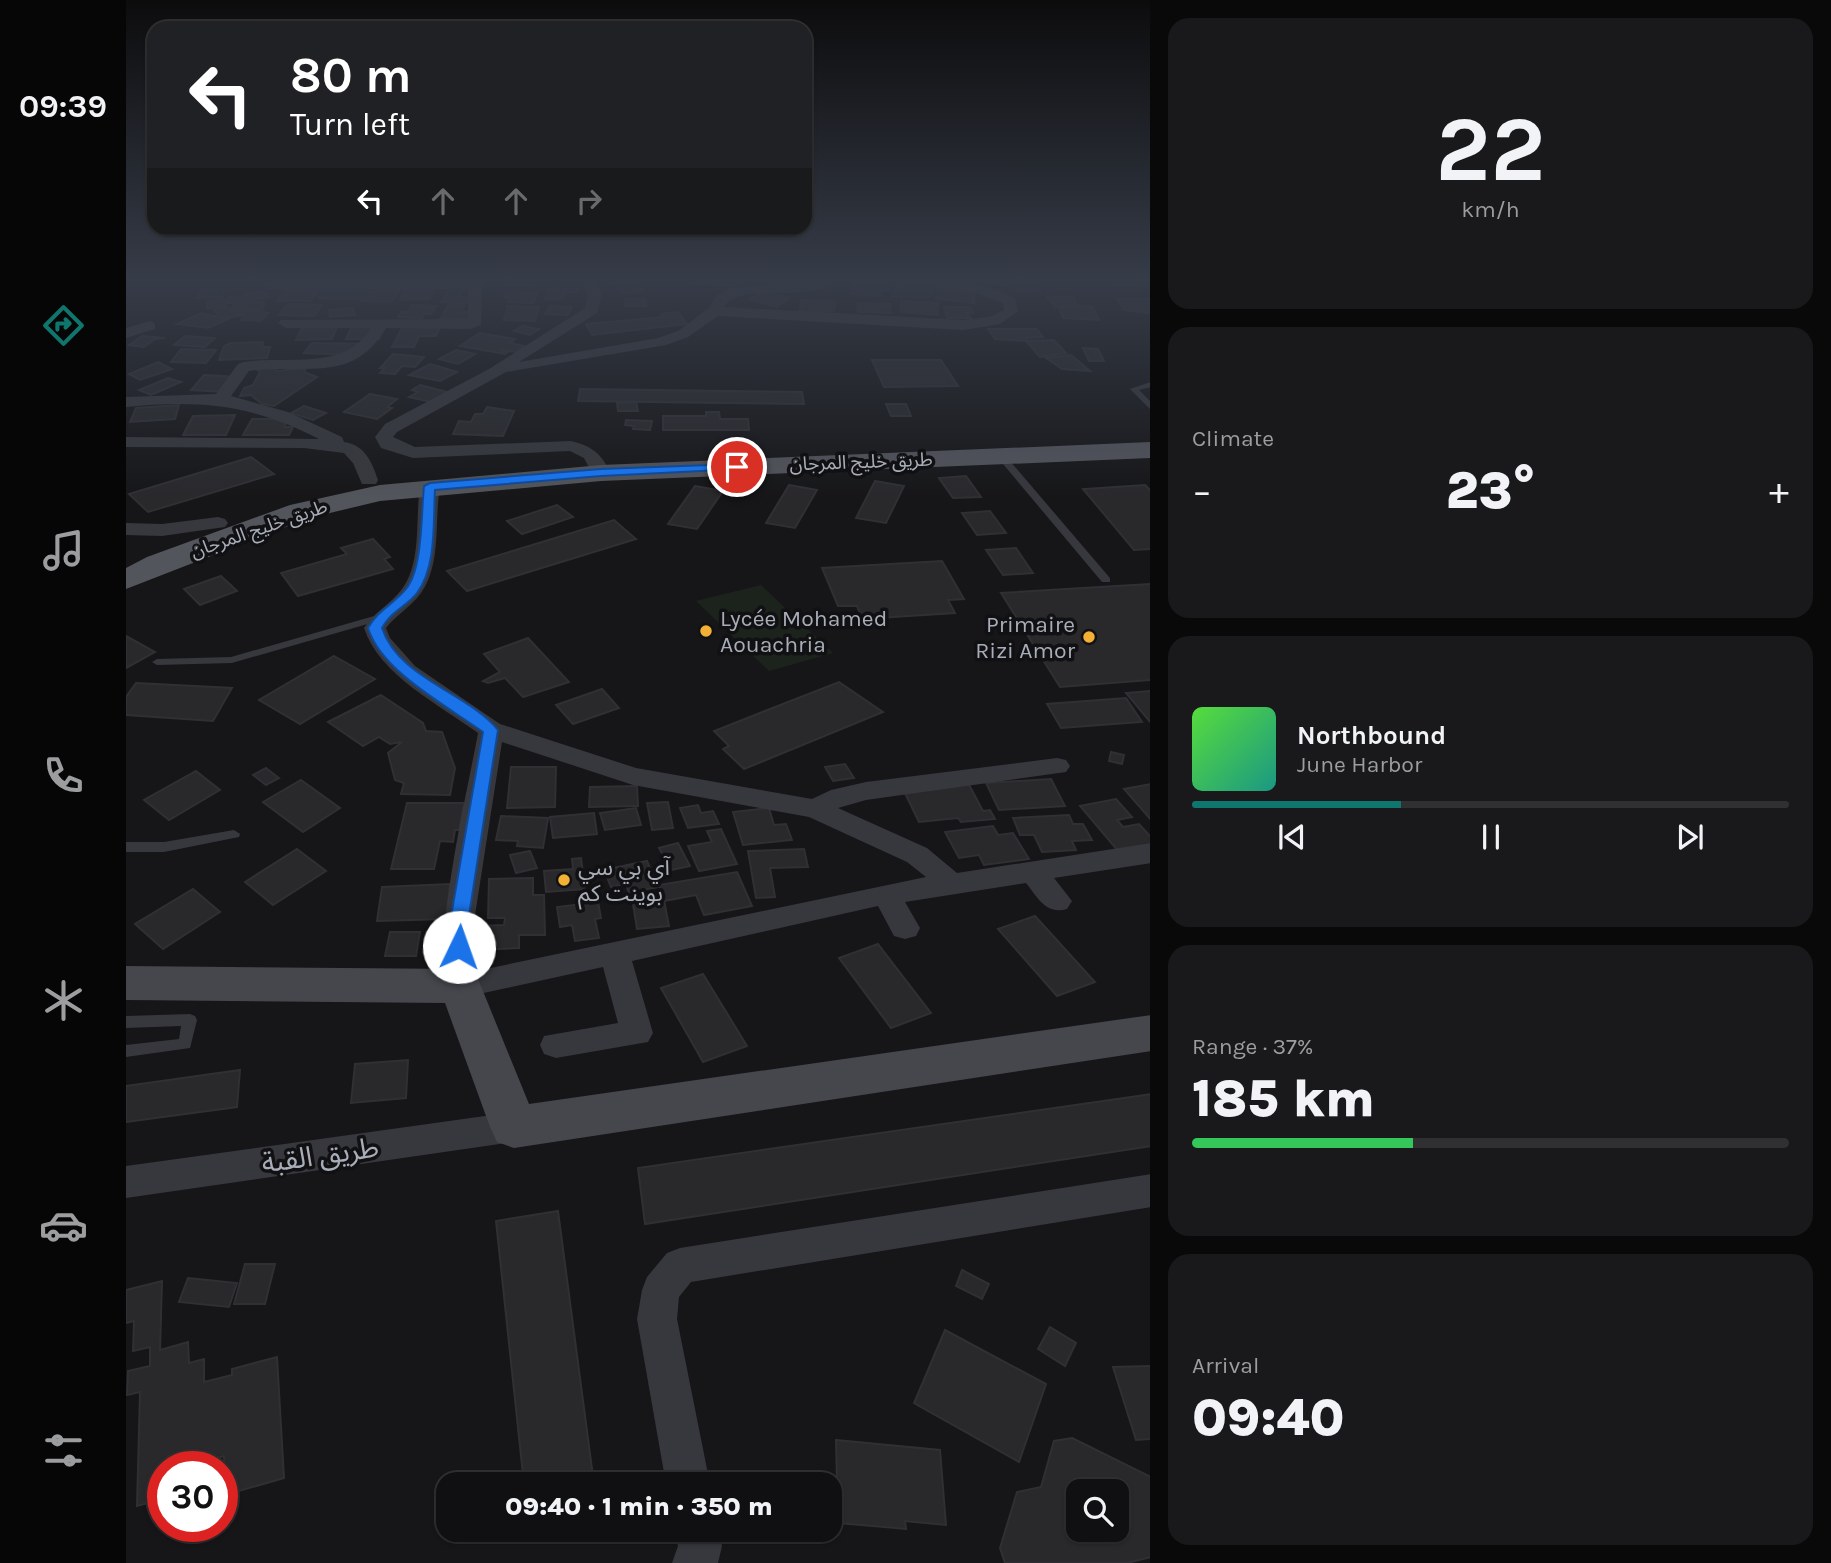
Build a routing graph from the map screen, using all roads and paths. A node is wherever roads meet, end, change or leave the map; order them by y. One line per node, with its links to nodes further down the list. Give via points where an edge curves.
1 (351, 353): 6 (street, via 344,359 296,367 244,367)
2 (522, 353): 4 (street)
3 (596, 353): 4 (street)
4 (495, 372): 15 (street, via 391,428 384,437 387,444 412,453 571,446 589,452)
5 (1150, 384): 8 (lane, via 1134,389)
6 (222, 397): 7 (street); 11 (street, via 264,407)
7 (126, 402)
8 (1150, 408)
9 (1150, 440): 13 (main road, طريق خليج المرجان)
10 (126, 442): 11 (street, via 304,443)
11 (349, 448): 16 (street, via 362,461)
12 (1150, 450): 14 (main road, طريق خليج المرجان)
13 (950, 453): 14 (main road, طريق خليج المرجان); 15 (main road, طريق خليج المرجان)
14 (1001, 456): 21 (lane)
15 (599, 466): 16 (main road, طريق خليج المرجان, via 508,463); 17 (main road, طريق خليج المرجان)
16 (369, 480): 18 (main road, طريق خليج المرجان, via 312,494)
17 (430, 486): 18 (main road, طريق خليج المرجان); 22 (street, via 418,579 400,604)
18 (226, 529): 19 (main road, طريق خليج المرجان); 20 (main road, طريق خليج المرجان)
19 (130, 544)
20 (126, 580)
21 (1106, 580)
22 (381, 617): 23 (lane, via 232,660); 24 (street, via 375,628 379,640 407,671)
23 (157, 663)
24 (491, 730): 26 (street, via 633,776); 37 (street, via 458,928)
25 (1057, 766): 26 (street, via 866,790)
26 (815, 808): 31 (street, via 917,855)
27 (234, 834): 28 (lane, via 164,847)
28 (126, 847)
29 (1150, 853): 30 (street)
30 (1034, 873): 31 (street); 33 (street)
31 (951, 883): 32 (street)
32 (887, 894): 34 (street); 35 (street)
33 (1057, 901)
34 (905, 928)
35 (614, 952): 37 (street); 40 (street, via 637,1033)
36 (126, 983): 37 (street)
37 (461, 986): 42 (street)
38 (126, 1022): 41 (lane, via 190,1020 186,1044)
39 (1150, 1033): 42 (street)
40 (556, 1045)
41 (126, 1051)
42 (514, 1127): 43 (street, طريق القبة)
43 (126, 1182)
44 (1150, 1190): 45 (street, via 680,1266 661,1290 657,1319)
45 (686, 1472)
46 (699, 1542): 47 (street)
47 (695, 1563)

